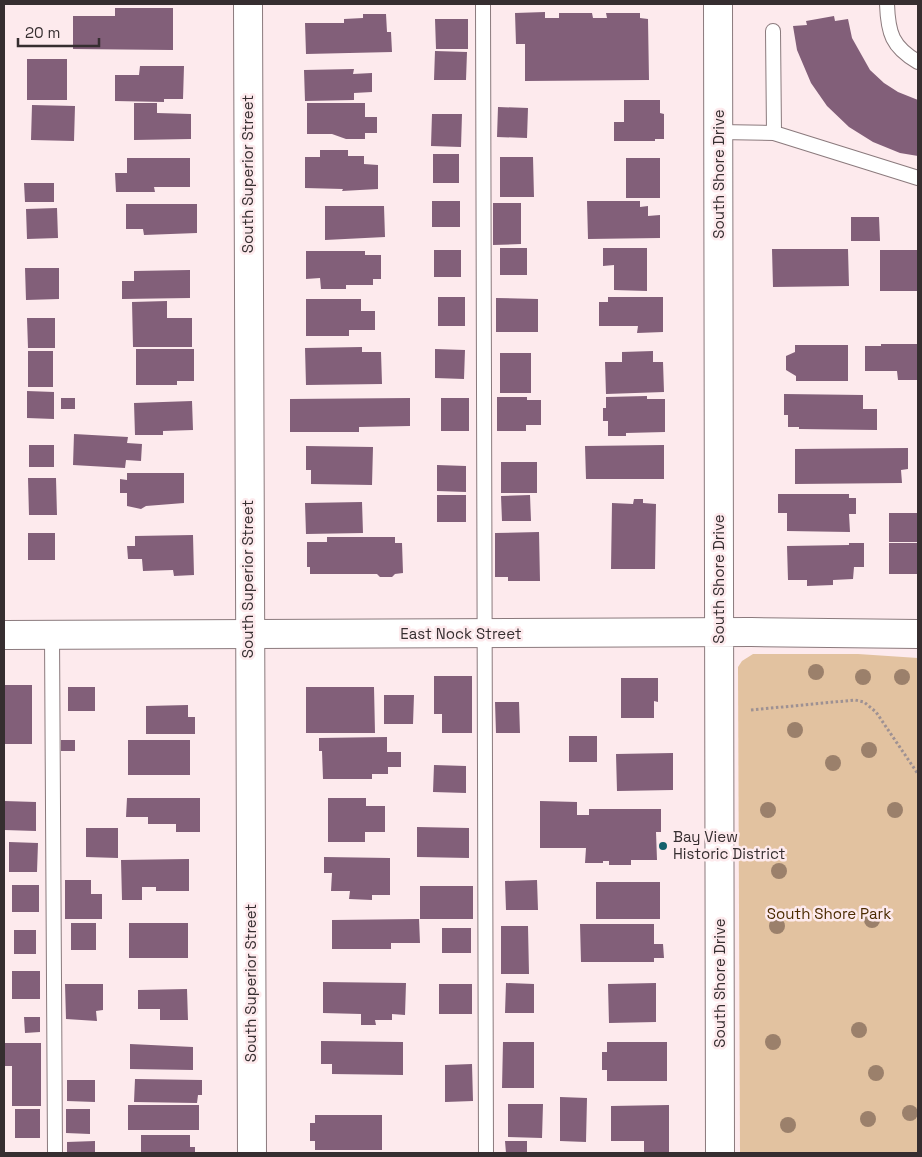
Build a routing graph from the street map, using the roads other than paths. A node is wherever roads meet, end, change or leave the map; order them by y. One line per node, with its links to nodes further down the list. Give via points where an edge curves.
1 (248, 4): 12 (street, South Superior Street)
2 (483, 4): 11 (lane)
3 (718, 4): 7 (street, South Shore Drive)
4 (887, 4): 6 (lane, via 888,29 902,53)
5 (773, 31): 8 (lane)
6 (918, 62)
7 (718, 132): 8 (lane); 10 (street, South Shore Drive)
8 (774, 133): 9 (lane)
9 (918, 178)
10 (719, 632): 11 (street, East Nock Street); 13 (street, East Nock Street); 19 (street, South Shore Drive)
11 (484, 633): 12 (street, East Nock Street); 18 (lane)
12 (248, 634): 15 (street, East Nock Street); 17 (street, South Superior Street)
13 (918, 634)
14 (4, 635): 15 (street, East Nock Street)
15 (52, 635): 16 (lane)
16 (54, 1153)
17 (252, 1153)
18 (486, 1153)
19 (720, 1153)

